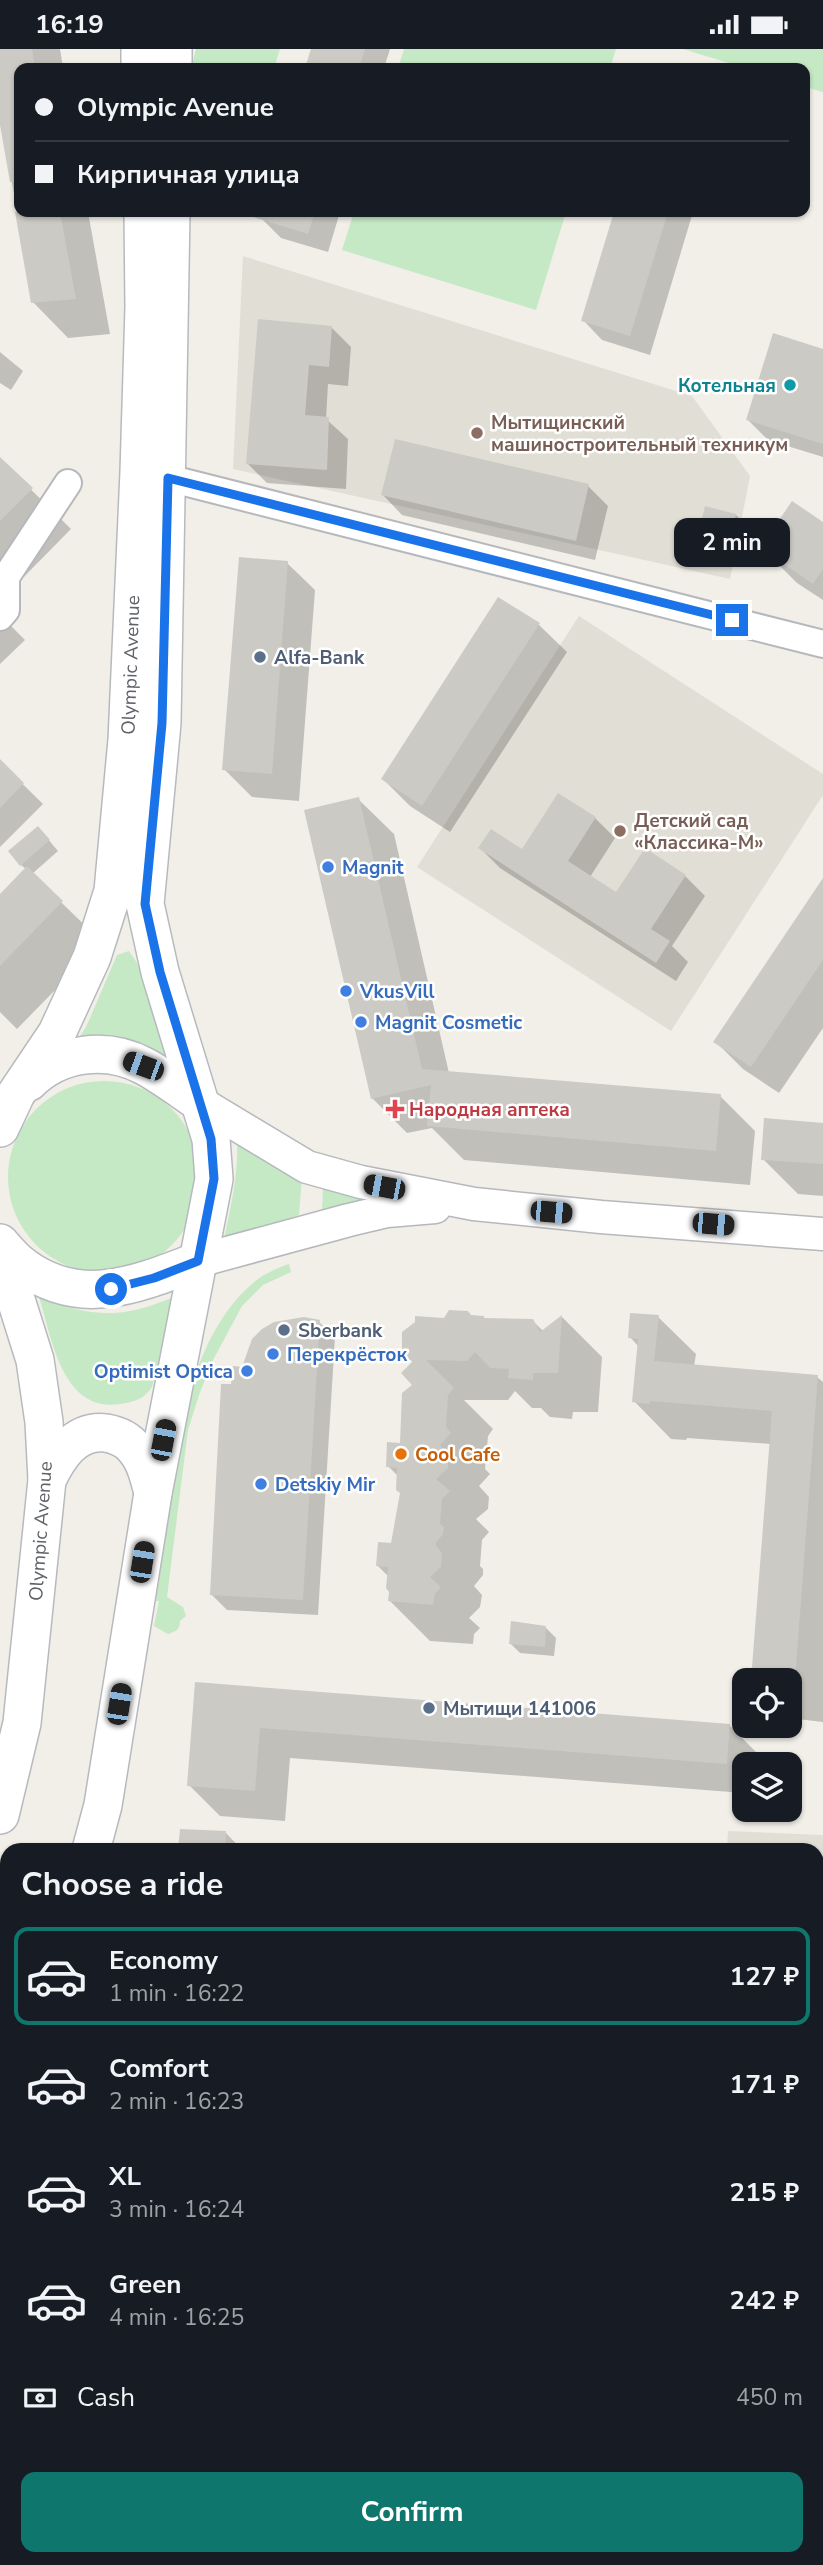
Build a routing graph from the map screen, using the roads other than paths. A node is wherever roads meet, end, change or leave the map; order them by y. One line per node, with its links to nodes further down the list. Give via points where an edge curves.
1 (143, 217): 7 (main road, Olympic Avenue, via 139,472 127,740 113,891 92,957 57,1033)
2 (171, 217): 3 (main road, Olympic Avenue)
3 (168, 478): 6 (street); 8 (main road, Olympic Avenue, via 162,723 145,904)
4 (68, 483): 5 (street, via 6,577 6,610)
5 (0, 617)
6 (823, 643)
7 (16, 1094): 8 (main road, Olympic Avenue, via 42,1068 57,1061 113,1055 143,1066); 9 (main road, Olympic Avenue)
8 (199, 1102): 10 (street, via 307,1167); 14 (main road, Olympic Avenue, via 211,1139 214,1179)
9 (0, 1128)
10 (474, 1204): 11 (street); 14 (street, via 387,1211)
11 (823, 1234)
12 (0, 1243): 14 (main road, via 30,1271 78,1290 111,1289)
13 (0, 1249): 15 (main road, Olympic Avenue, via 35,1360)
14 (198, 1261): 16 (main road, Olympic Avenue)
15 (47, 1480): 16 (main road, via 68,1447 82,1436 99,1432 120,1436 134,1447 145,1464); 17 (main road, Olympic Avenue, via 22,1723)
16 (153, 1493): 18 (main road, Olympic Avenue, via 103,1805)
17 (0, 1815)
18 (93, 1843)

